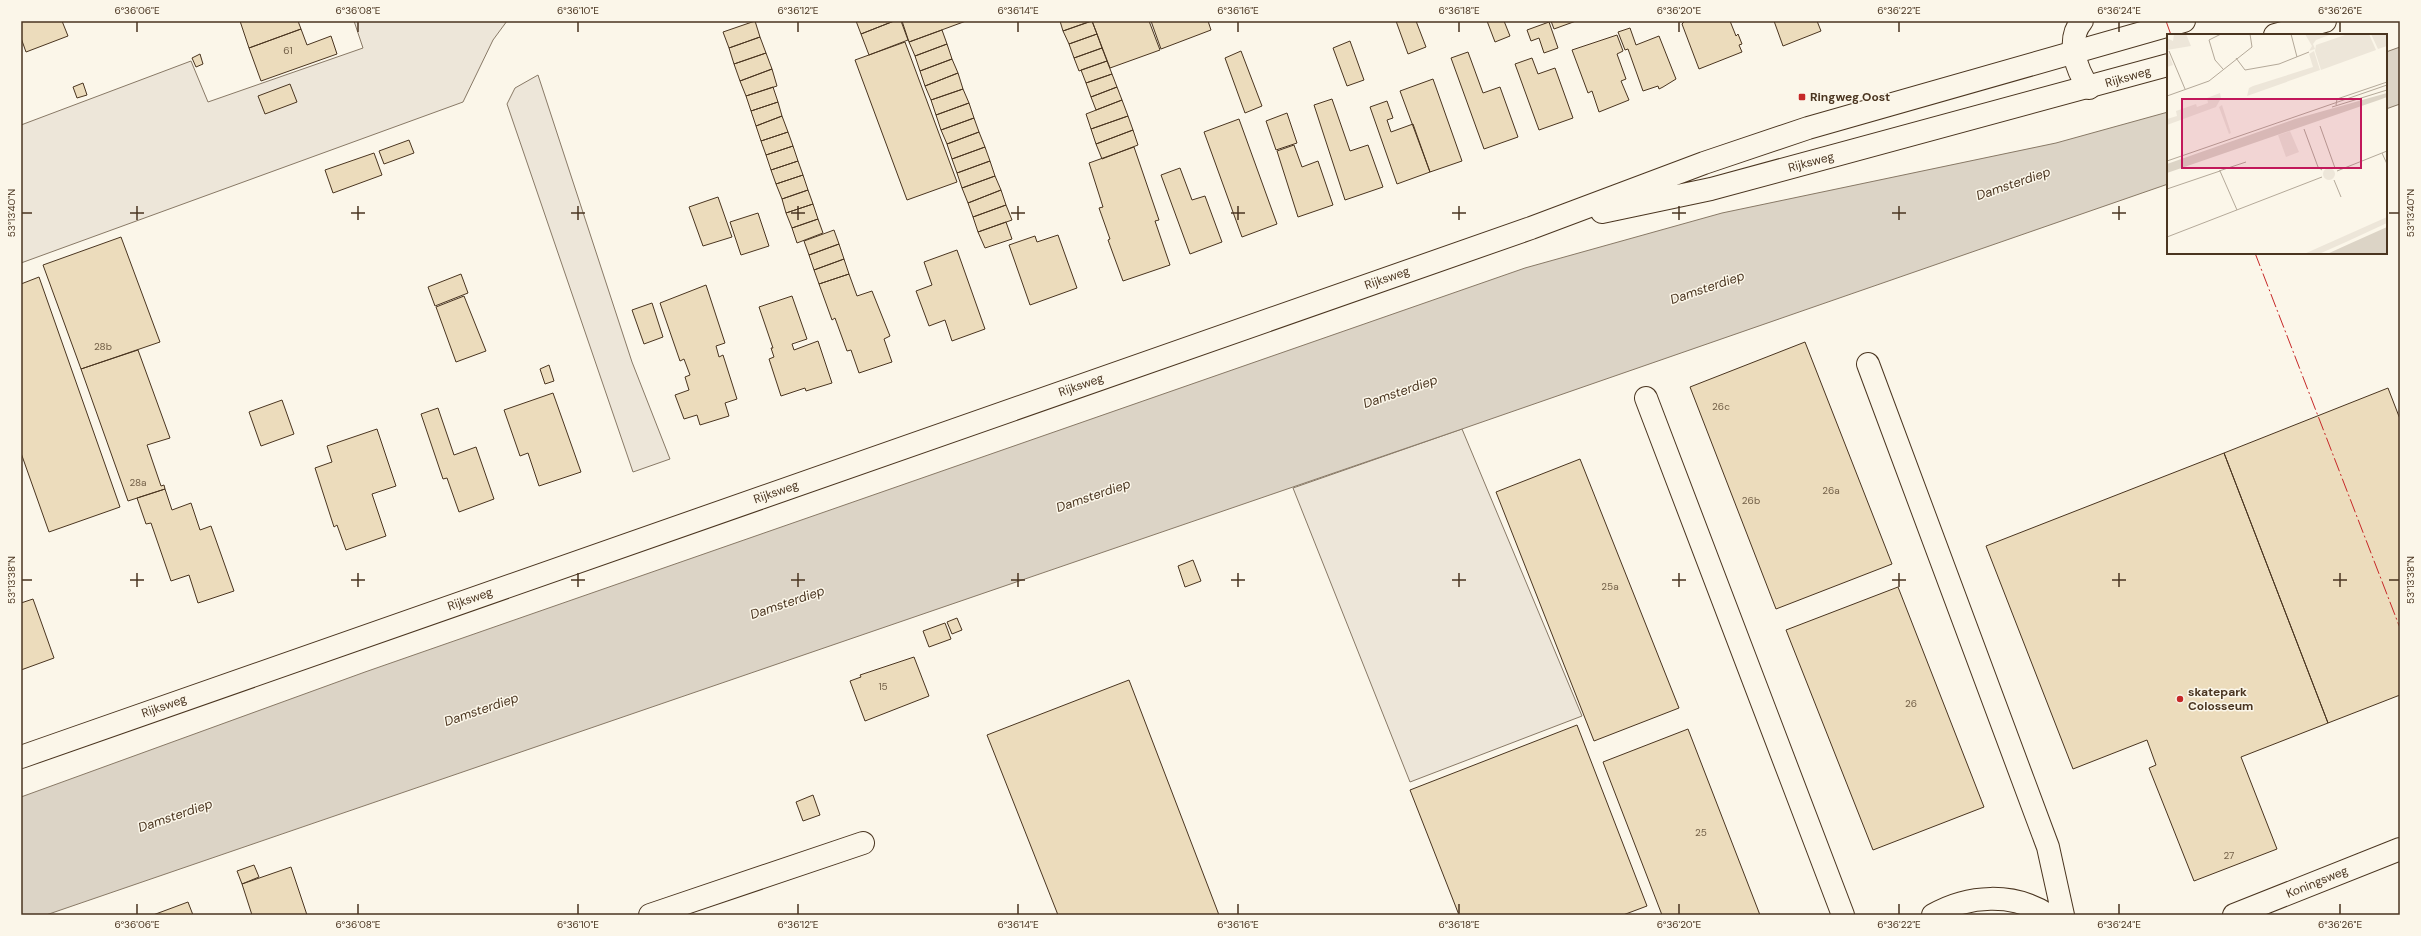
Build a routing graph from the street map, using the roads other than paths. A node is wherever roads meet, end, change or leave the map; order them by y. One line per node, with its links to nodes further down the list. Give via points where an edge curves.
1 (2082, 21): 5 (main road, Rijksweg, via 2077,27)
2 (2184, 21): 5 (main road, Rijksweg)
3 (2325, 21): 4 (main road)
4 (2279, 34)
5 (2074, 53): 7 (main road, Rijksweg, via 2080,75); 8 (main road, Rijksweg, via 1808,128 1704,163)
6 (2167, 65): 7 (main road, Rijksweg)
7 (2089, 88): 8 (main road, Rijksweg, via 1711,189)
8 (1531, 228): 11 (main road, Rijksweg)
9 (1868, 364): 18 (main road, via 2048,847)
10 (1646, 398): 15 (main road)
11 (21, 757)
12 (862, 843): 14 (main road)
13 (2400, 849): 19 (main road, Koningsweg)
14 (650, 915)
15 (1843, 915)
16 (1933, 915): 17 (main road, via 1949,906 1973,899 1999,898 2023,903)
17 (2048, 915)
18 (2063, 915)
19 (2234, 915)

